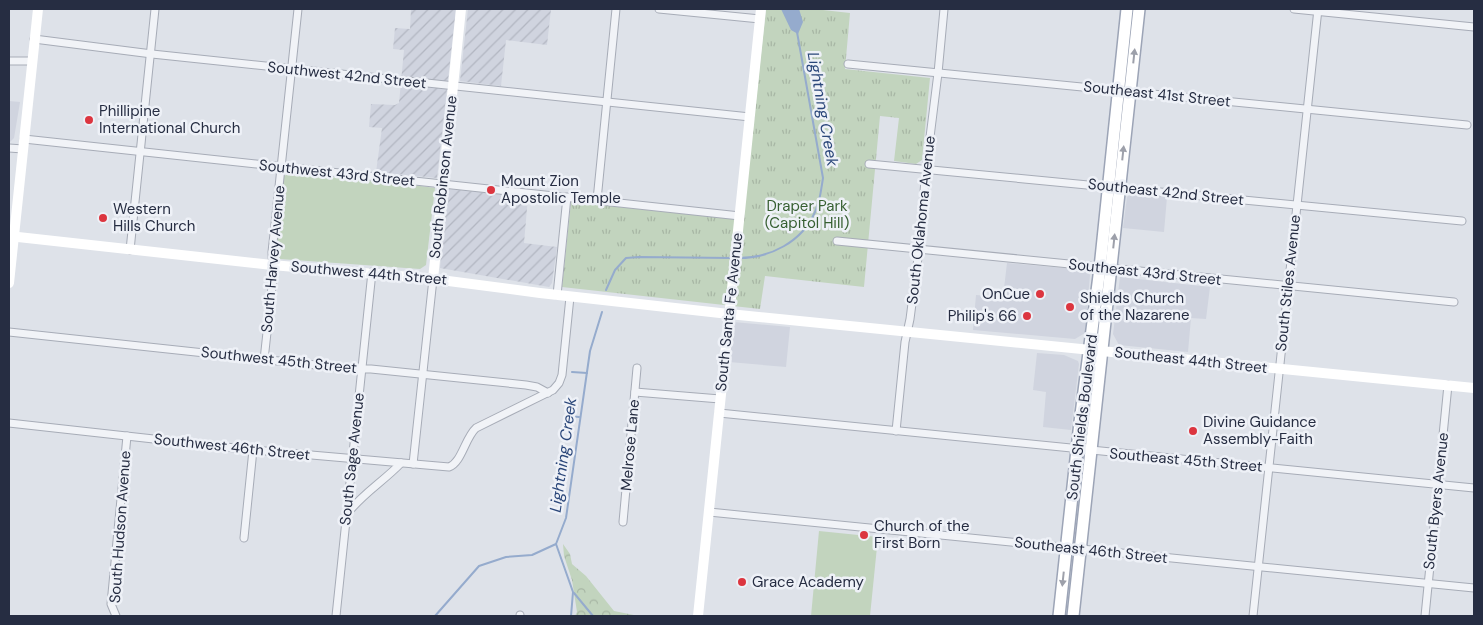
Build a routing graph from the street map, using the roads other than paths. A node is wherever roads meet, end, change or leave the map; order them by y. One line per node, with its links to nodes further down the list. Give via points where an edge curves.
1 (38, 9): 14 (main road)
2 (156, 9): 15 (street)
3 (298, 9): 19 (street, South Harvey Avenue)
4 (461, 9): 21 (main road, South Robinson Avenue)
5 (616, 9): 23 (street)
6 (658, 9): 12 (street)
7 (944, 9): 20 (street, South Oklahoma Avenue)
8 (1127, 9): 22 (main road, South Shields Boulevard)
9 (1139, 9): 22 (main road, South Shields Boulevard, one-way to 9)
10 (1294, 9): 11 (street)
11 (1318, 10): 13 (street); 24 (street, South Stiles Avenue)
12 (761, 14): 25 (main road, South Santa Fe Avenue)
13 (1474, 27)
14 (34, 39): 15 (street, Southwest 42nd Street); 17 (main road)
15 (152, 54): 19 (street, Southwest 42nd Street); 29 (street)
16 (9, 61): 17 (street)
17 (32, 61): 27 (main road)
18 (848, 64): 20 (street, Southeast 41st Street)
19 (292, 69): 21 (street, Southwest 42nd Street); 31 (street, South Harvey Avenue)
20 (938, 72): 22 (street, Southeast 41st Street); 32 (street, South Oklahoma Avenue)
21 (452, 86): 23 (street, Southwest 42nd Street); 33 (main road, South Robinson Avenue)
22 (1124, 91): 24 (street, Southeast 41st Street); 34 (main road, South Shields Boulevard); 35 (main road, South Shields Boulevard, one-way to 22)
23 (606, 102): 25 (street, Southwest 42nd Street); 37 (street)
24 (1307, 109): 26 (street, Southeast 41st Street); 38 (street, South Stiles Avenue)
25 (750, 117): 39 (main road, South Santa Fe Avenue)
26 (1467, 126)
27 (23, 144): 28 (street, Southwest 43rd Street); 29 (street, Southwest 43rd Street); 41 (main road)
28 (9, 148)
29 (142, 151): 31 (street, Southwest 43rd Street); 43 (street)
30 (869, 164): 32 (street, Southeast 42nd Street)
31 (281, 167): 33 (street, Southwest 43rd Street); 45 (street, South Harvey Avenue)
32 (926, 169): 34 (street, Southeast 42nd Street); 44 (street, South Oklahoma Avenue)
33 (442, 184): 36 (street, Southwest 43rd Street); 48 (main road, South Robinson Avenue)
34 (1108, 187): 35 (street, Southeast 42nd Street); 46 (main road, South Shields Boulevard)
35 (1120, 188): 38 (street, Southeast 42nd Street); 46 (main road, South Shields Boulevard, one-way to 35)
36 (567, 197): 37 (street, Southwest 43rd Street); 51 (street)
37 (597, 200): 39 (street, Southwest 43rd Street)
38 (1297, 205): 40 (street, Southeast 42nd Street); 50 (street, South Stiles Avenue)
39 (740, 216): 54 (main road, South Santa Fe Avenue)
40 (1462, 221)
41 (11, 237): 43 (main road, Southwest 44th Street); 49 (main road)
42 (837, 241): 44 (street, Southeast 43rd Street)
43 (130, 250): 45 (main road, Southwest 44th Street)
44 (919, 250): 46 (street, Southeast 43rd Street); 55 (street, South Oklahoma Avenue)
45 (272, 264): 47 (main road, Southwest 44th Street); 59 (street, South Harvey Avenue)
46 (1105, 268): 50 (street, Southeast 43rd Street); 57 (main road, South Shields Boulevard); 58 (main road, South Shields Boulevard)
47 (372, 272): 48 (main road, Southwest 44th Street); 62 (street, South Sage Avenue)
48 (433, 279): 51 (main road, Southwest 44th Street); 63 (street, South Robinson Avenue)
49 (9, 283)
50 (1287, 286): 53 (street, Southeast 43rd Street); 61 (street, South Stiles Avenue)
51 (557, 295): 52 (main road, Southwest 44th Street)
52 (570, 297): 54 (main road, Southwest 44th Street); 67 (street, via 562,375 558,386)
53 (1454, 302)
54 (729, 314): 55 (main road, Southeast 44th Street); 68 (main road, South Santa Fe Avenue)
55 (908, 331): 57 (main road, Southeast 44th Street); 71 (street, South Oklahoma Avenue)
56 (9, 332): 59 (street, Southwest 45th Street)
57 (1090, 350): 58 (main road, Southeast 44th Street); 74 (main road, South Shields Boulevard)
58 (1102, 351): 61 (main road, Southeast 44th Street); 75 (main road, South Shields Boulevard)
59 (264, 360): 62 (street, Southwest 45th Street)
60 (636, 368): 66 (street, Melrose Lane)
61 (1279, 368): 64 (main road, Southeast 44th Street); 79 (street, South Stiles Avenue)
62 (361, 369): 63 (street, Southwest 45th Street); 76 (street, South Sage Avenue)
63 (422, 374): 67 (street, Southwest 45th Street, via 526,385); 78 (street, South Robinson Avenue)
64 (1448, 385): 65 (main road, Southeast 44th Street); 80 (street, South Byers Avenue)
65 (1474, 388)
66 (635, 392): 68 (street); 84 (street, Melrose Lane)
67 (548, 393): 78 (street, Southwest 46th Street, via 476,428 455,464 444,467)
68 (720, 400): 69 (main road, South Santa Fe Avenue)
69 (719, 413): 71 (street, Southeast 45th Street); 82 (main road, South Santa Fe Avenue)
70 (9, 423): 72 (street, Southwest 46th Street)
71 (896, 431): 74 (street, Southeast 45th Street)
72 (127, 436): 73 (street, Southwest 46th Street); 91 (street, South Hudson Avenue, via 112,604)
73 (253, 450): 76 (street, Southwest 46th Street); 85 (street)
74 (1077, 450): 75 (street, Southeast 45th Street); 86 (main road, South Shields Boulevard)
75 (1091, 451): 79 (street, Southeast 45th Street); 87 (main road, South Shields Boulevard)
76 (351, 458): 77 (street, Southwest 46th Street); 83 (street, South Sage Avenue)
77 (401, 463): 78 (street, Southwest 46th Street); 83 (street)
78 (413, 464)
79 (1268, 468): 80 (street, Southeast 45th Street); 88 (street, South Stiles Avenue)
80 (1439, 485): 81 (street, Southeast 45th Street); 89 (street, South Byers Avenue)
81 (1474, 488)
82 (709, 512): 86 (street, Southeast 46th Street); 93 (main road, South Santa Fe Avenue)
83 (346, 515): 92 (street, South Sage Avenue)
84 (623, 522)
85 (244, 538)
86 (1067, 547): 87 (street, Southeast 46th Street); 94 (main road, South Shields Boulevard, one-way to 94)
87 (1081, 548): 88 (street, Southeast 46th Street); 95 (main road, South Shields Boulevard)
88 (1258, 567): 89 (street, Southeast 46th Street); 96 (street, South Stiles Avenue)
89 (1428, 583): 90 (street, Southeast 46th Street); 97 (street, South Byers Avenue)
90 (1474, 588)
91 (116, 616)
92 (336, 616)
93 (698, 616)
94 (1059, 616)
95 (1074, 616)
96 (1253, 616)
97 (1425, 616)

